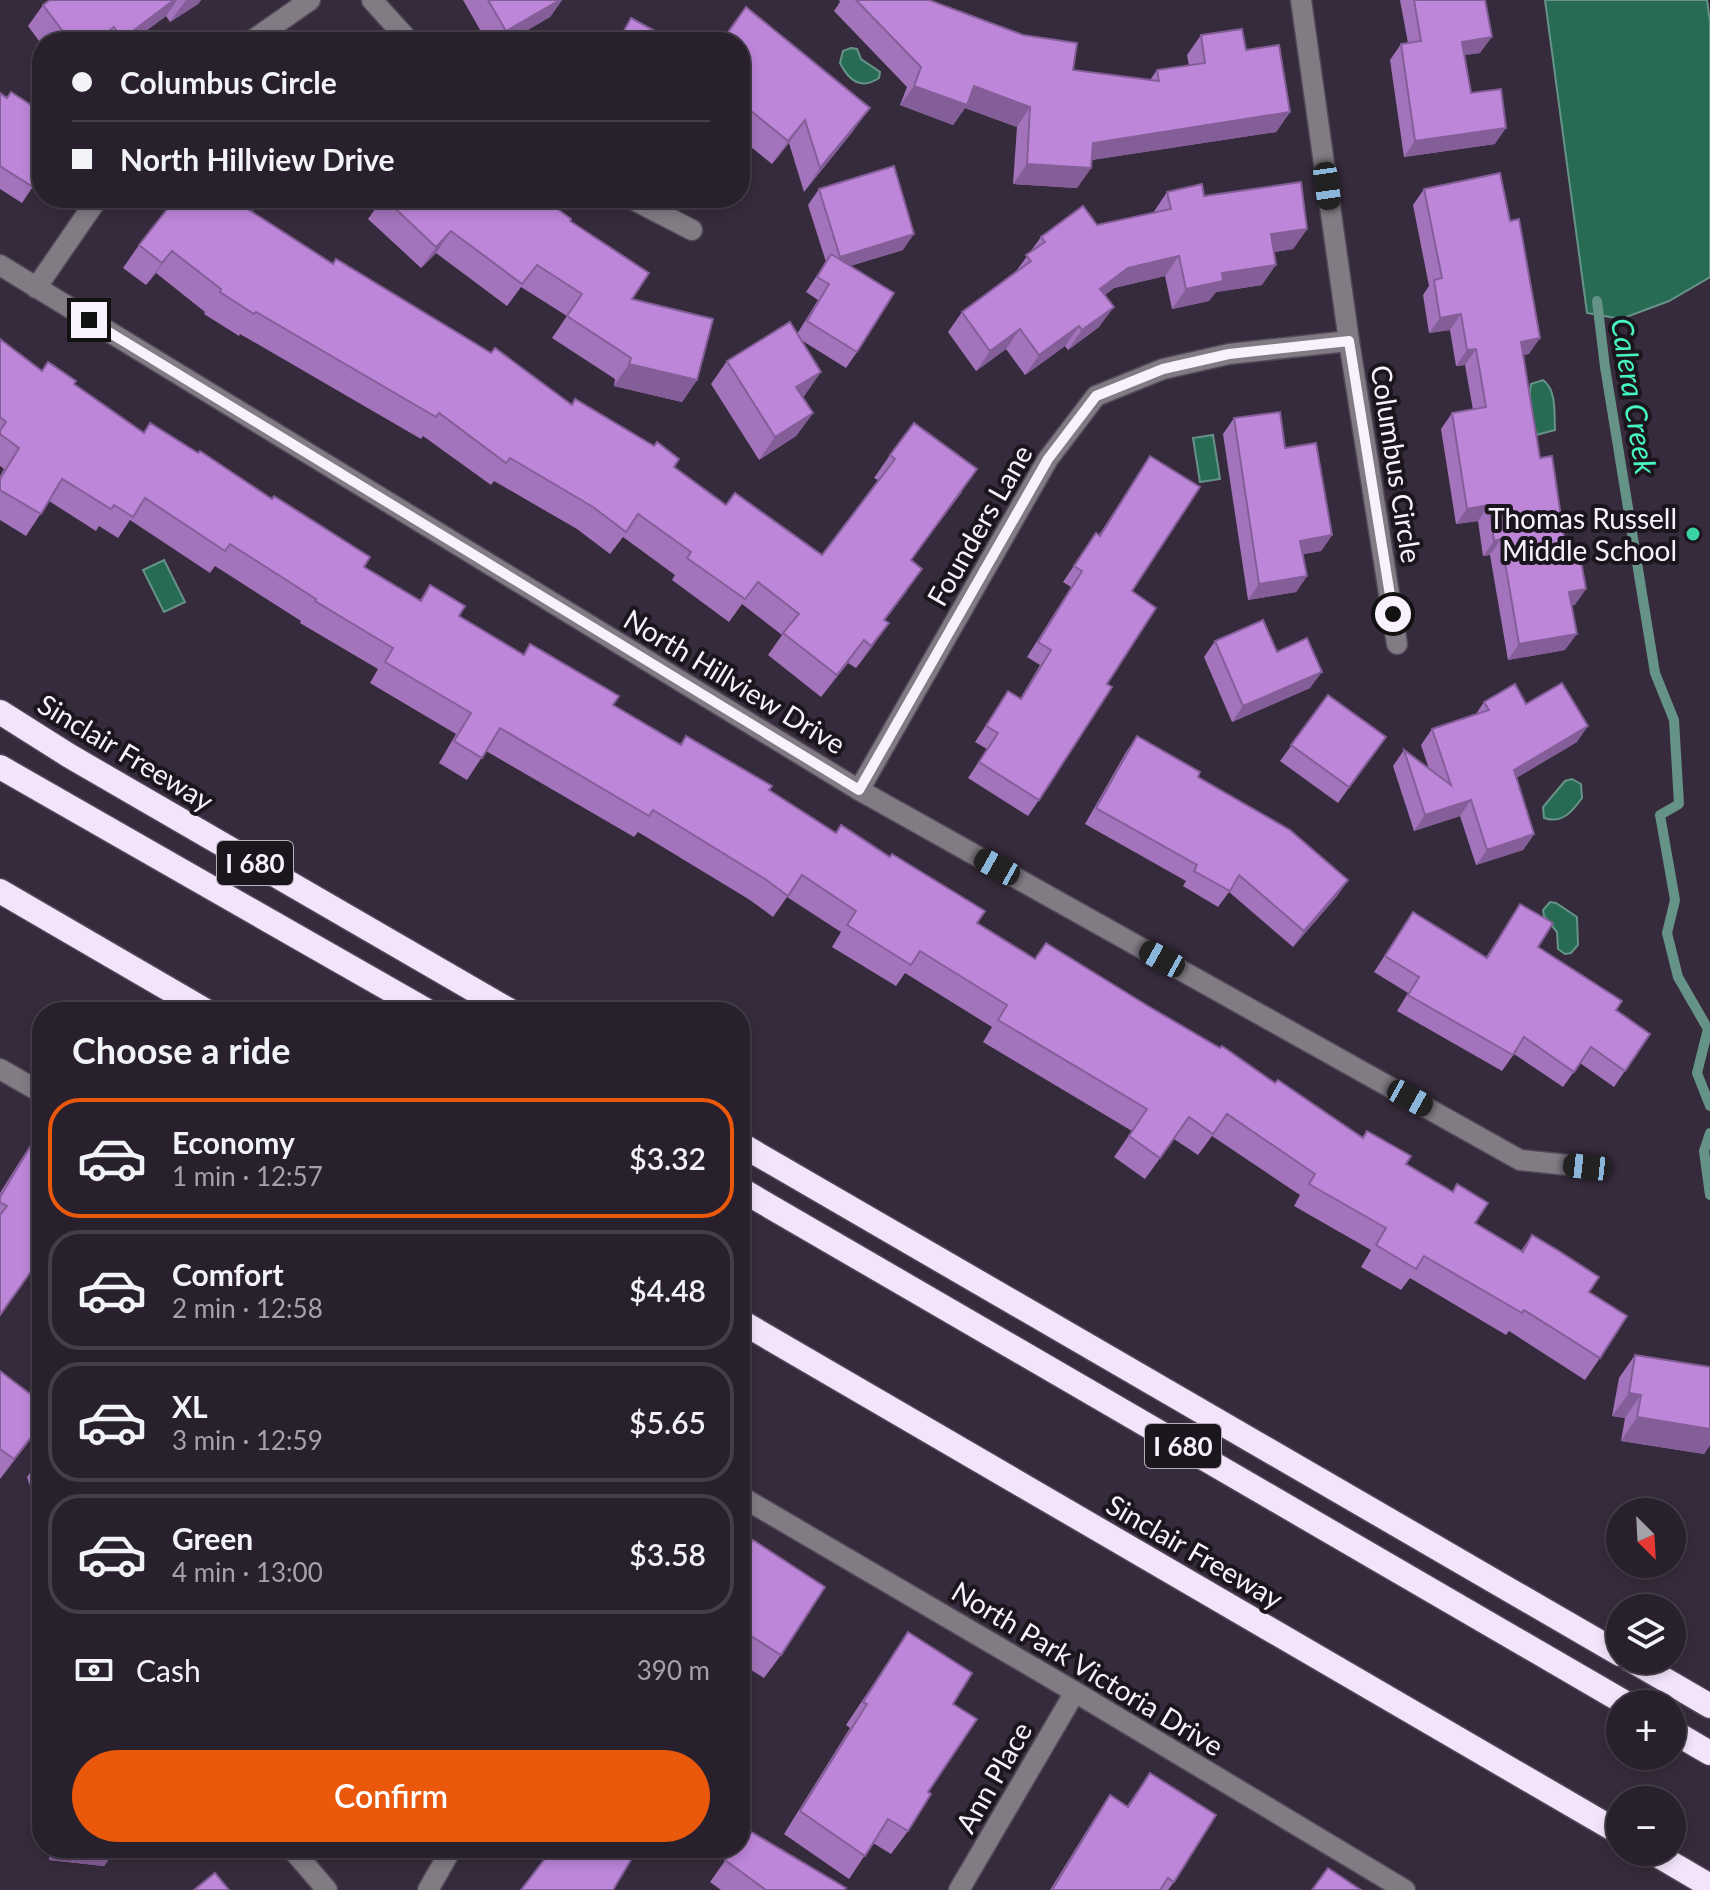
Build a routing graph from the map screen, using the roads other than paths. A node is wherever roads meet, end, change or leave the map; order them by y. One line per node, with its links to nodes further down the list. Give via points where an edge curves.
1 (310, 0): 4 (street)
2 (372, 0): 5 (street)
3 (1301, 0): 11 (street, Columbus Circle)
4 (264, 32)
5 (401, 32)
6 (91, 208): 10 (street)
7 (649, 208): 8 (street)
8 (692, 230)
9 (0, 265): 10 (street, North Hillview Drive)
10 (36, 288): 15 (street, North Hillview Drive)
11 (1349, 341): 12 (street, Columbus Circle); 15 (street, Founders Lane, via 1229,354 1163,369 1096,396 1048,459)
12 (1397, 644)
13 (0, 712): 19 (highway, Sinclair Freeway / I 680)
14 (0, 767): 18 (highway, I 680)
15 (859, 790): 23 (street, North Hillview Drive, via 1520,1160)
16 (0, 891): 17 (highway)
17 (191, 1002)
18 (411, 1002)
19 (495, 1002)
20 (0, 1069): 21 (street)
21 (32, 1087)
22 (750, 1150): 27 (highway, I 680)
23 (1587, 1167)
24 (750, 1195): 30 (highway, I 680)
25 (750, 1327): 34 (highway, Sinclair Freeway)
26 (750, 1502): 29 (street, North Park Victoria Drive)
27 (1606, 1646)
28 (1655, 1674): 31 (highway)
29 (1075, 1692): 41 (street, Ann Place); 42 (street, North Park Victoria Drive)
30 (1606, 1692)
31 (1710, 1706)
32 (1686, 1739): 33 (highway)
33 (1710, 1753)
34 (1606, 1825)
35 (300, 1858): 39 (street)
36 (446, 1858): 40 (street)
37 (1676, 1866): 38 (highway)
38 (1710, 1886)
39 (327, 1890)
40 (428, 1890)
41 (959, 1890)
42 (1405, 1890)

